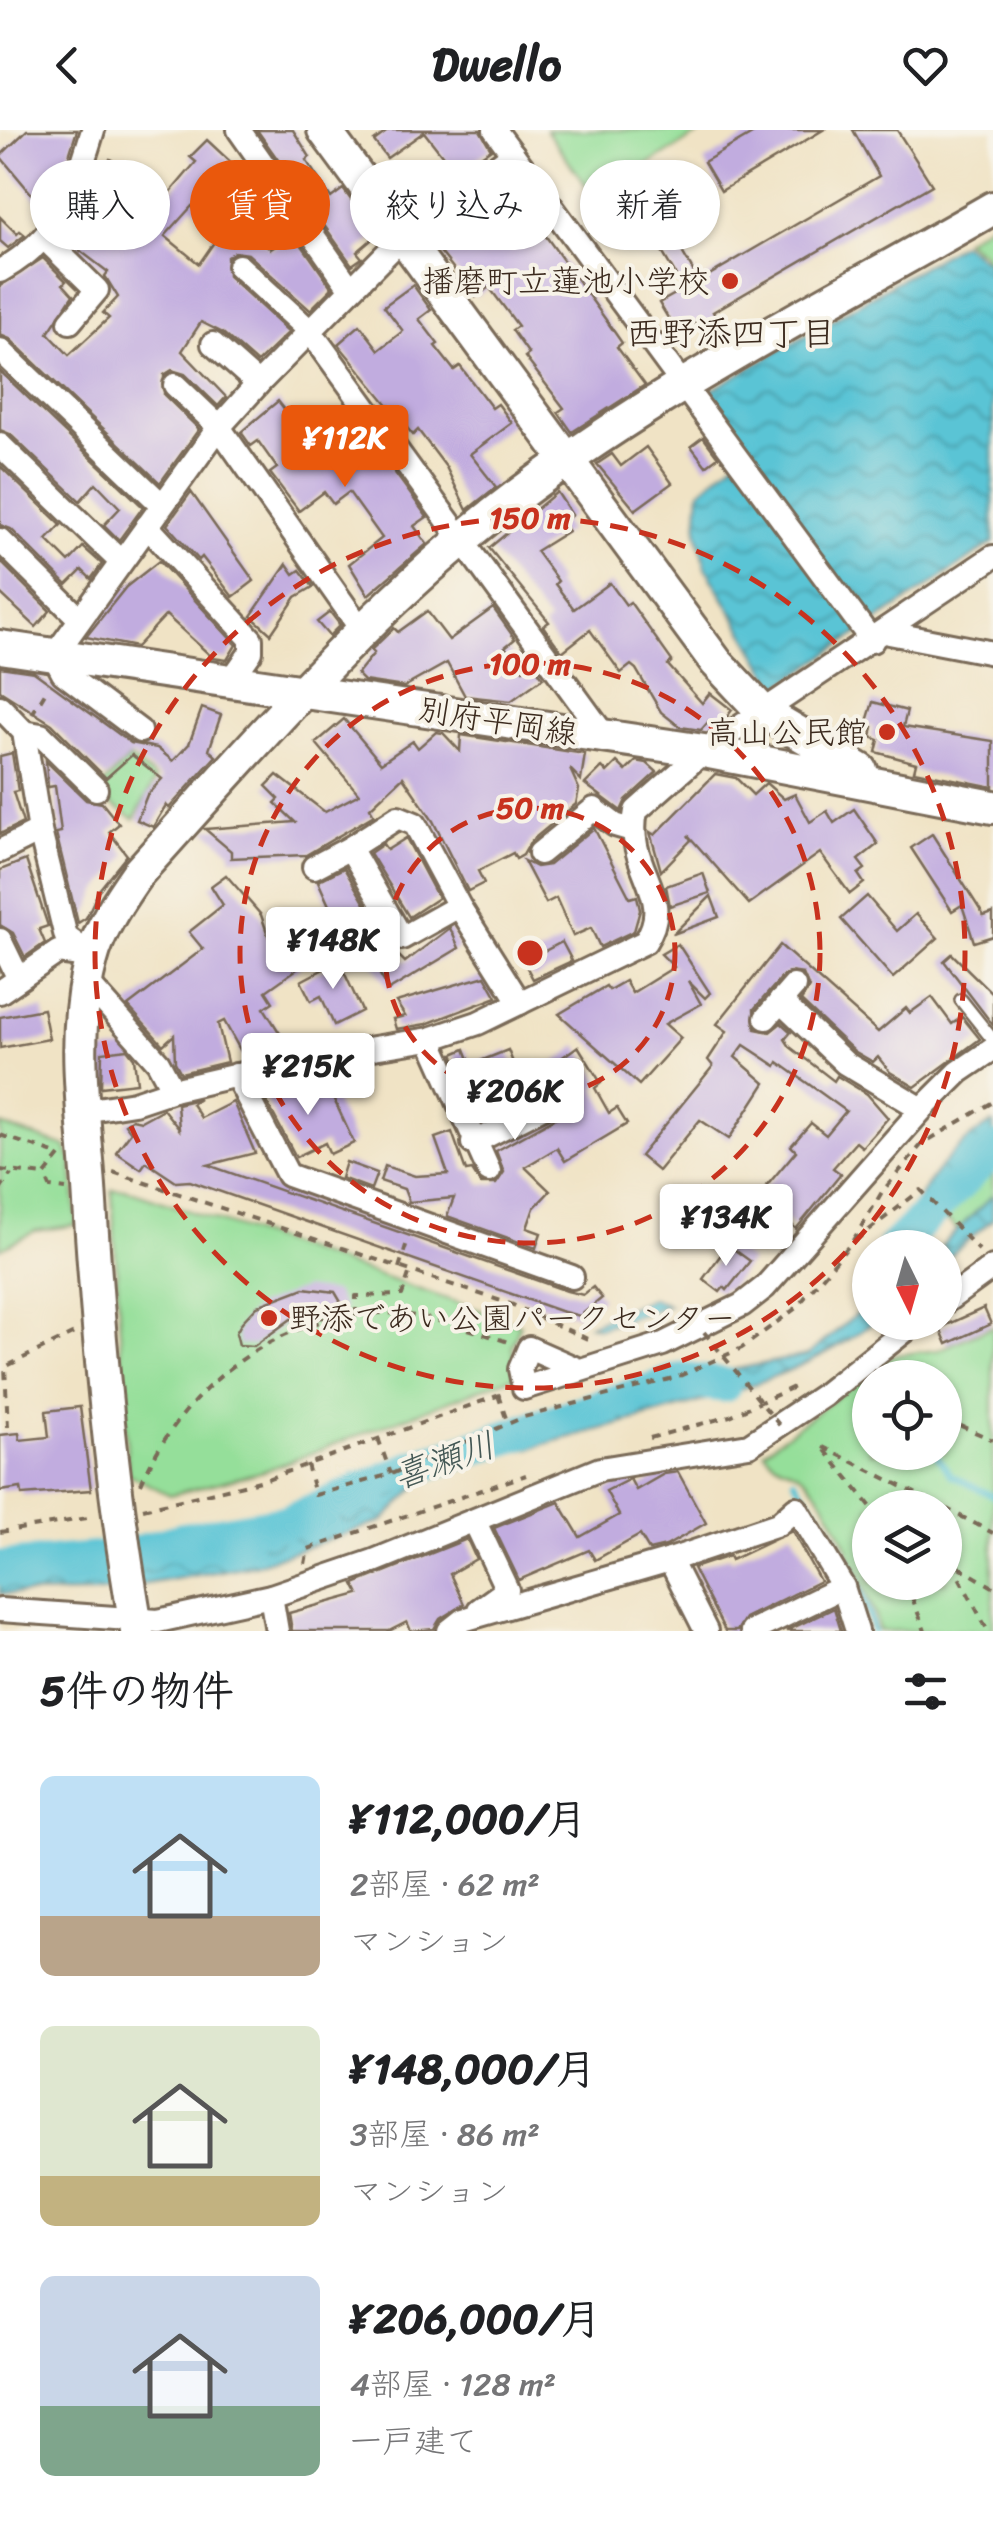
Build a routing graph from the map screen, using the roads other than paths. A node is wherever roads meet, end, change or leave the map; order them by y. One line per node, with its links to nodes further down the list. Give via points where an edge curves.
1 (93, 130): 6 (street)
2 (239, 130): 16 (street)
3 (324, 130): 8 (street)
4 (494, 130): 5 (street)
5 (512, 154): 7 (street); 23 (street)
6 (84, 160)
7 (504, 160)
8 (350, 164)
9 (993, 208): 23 (street)
10 (35, 250): 15 (street)
11 (56, 250): 17 (street, via 97,290)
12 (389, 250): 16 (street)
13 (414, 250): 26 (street)
14 (240, 266): 18 (street)
15 (0, 271)
16 (350, 288): 18 (street)
17 (84, 316)
18 (310, 332): 21 (street); 29 (street)
19 (213, 344): 21 (street)
20 (0, 350): 27 (street)
21 (258, 384): 24 (street)
22 (175, 385): 24 (street)
23 (685, 386): 26 (street); 35 (street)
24 (219, 427): 27 (street); 34 (street)
25 (0, 445): 32 (street)
26 (566, 460): 29 (street); 42 (street, via 716,662)
27 (161, 504): 28 (street)
28 (148, 526): 32 (street); 39 (street, via 251,639 251,652)
29 (464, 538): 34 (street); 45 (street)
30 (0, 540): 33 (street)
31 (993, 558): 35 (street)
32 (120, 562): 33 (street)
33 (80, 619): 38 (street)
34 (363, 632): 40 (street)
35 (878, 637): 37 (street); 42 (street)
36 (0, 647): 38 (street, 別府平岡線)
37 (993, 653)
38 (58, 665): 39 (street, 別府平岡線); 43 (street)
39 (230, 682): 40 (street, 別府平岡線)
40 (304, 690): 45 (street, 別府平岡線); 58 (street, via 137,874 115,905)
41 (0, 709): 44 (street)
42 (763, 712): 46 (street); 47 (street)
43 (140, 731)
44 (24, 732): 48 (street, via 41,735); 51 (street)
45 (606, 738): 46 (street, 別府平岡線)
46 (704, 751): 47 (street, 別府平岡線); 50 (street, via 636,811)
47 (886, 785): 49 (street, 別府平岡線)
48 (96, 789)
49 (993, 807)
50 (632, 830): 54 (street, via 594,809 564,822); 62 (street, via 658,905 646,942)
51 (40, 831): 53 (street); 58 (street, via 66,937)
52 (350, 848): 55 (street); 56 (street, via 398,817 416,824); 56 (street, via 402,938)
53 (0, 850)
54 (540, 853)
55 (314, 867)
56 (459, 906): 62 (street)
57 (0, 940): 59 (street)
58 (89, 968): 59 (street, via 58,952); 67 (street); 70 (street, via 81,1018)
59 (9, 985)
60 (961, 1000): 64 (lane)
61 (780, 1002): 69 (street, via 845,1064)
62 (520, 1004): 63 (street)
63 (430, 1039): 66 (street); 71 (street)
64 (993, 1040)
65 (993, 1050): 69 (street, via 959,1072)
66 (236, 1075): 67 (street); 74 (street, via 288,1175 382,1196 414,1220)
67 (172, 1090): 70 (street)
68 (551, 1104): 71 (street, via 514,1110)
69 (922, 1110): 77 (street, via 754,1296 663,1344)
70 (84, 1111): 83 (street, via 99,1332)
71 (474, 1144): 72 (street)
72 (489, 1171)
73 (993, 1267): 75 (street)
74 (572, 1277)
75 (962, 1290)
76 (892, 1340): 78 (street, via 780,1426 732,1450 600,1468)
77 (579, 1370): 77 (street, via 529,1348 520,1369 524,1388)
78 (474, 1522): 81 (street); 84 (street, via 507,1590)
79 (670, 1560): 80 (street, via 778,1524 796,1508); 84 (street); 86 (street)
80 (842, 1587): 87 (street); 88 (street)
81 (271, 1596): 83 (street, via 158,1620); 85 (street)
82 (0, 1610): 83 (street)
83 (135, 1617)
84 (456, 1626)
85 (277, 1631)
86 (706, 1631)
87 (752, 1631)
88 (857, 1631)

